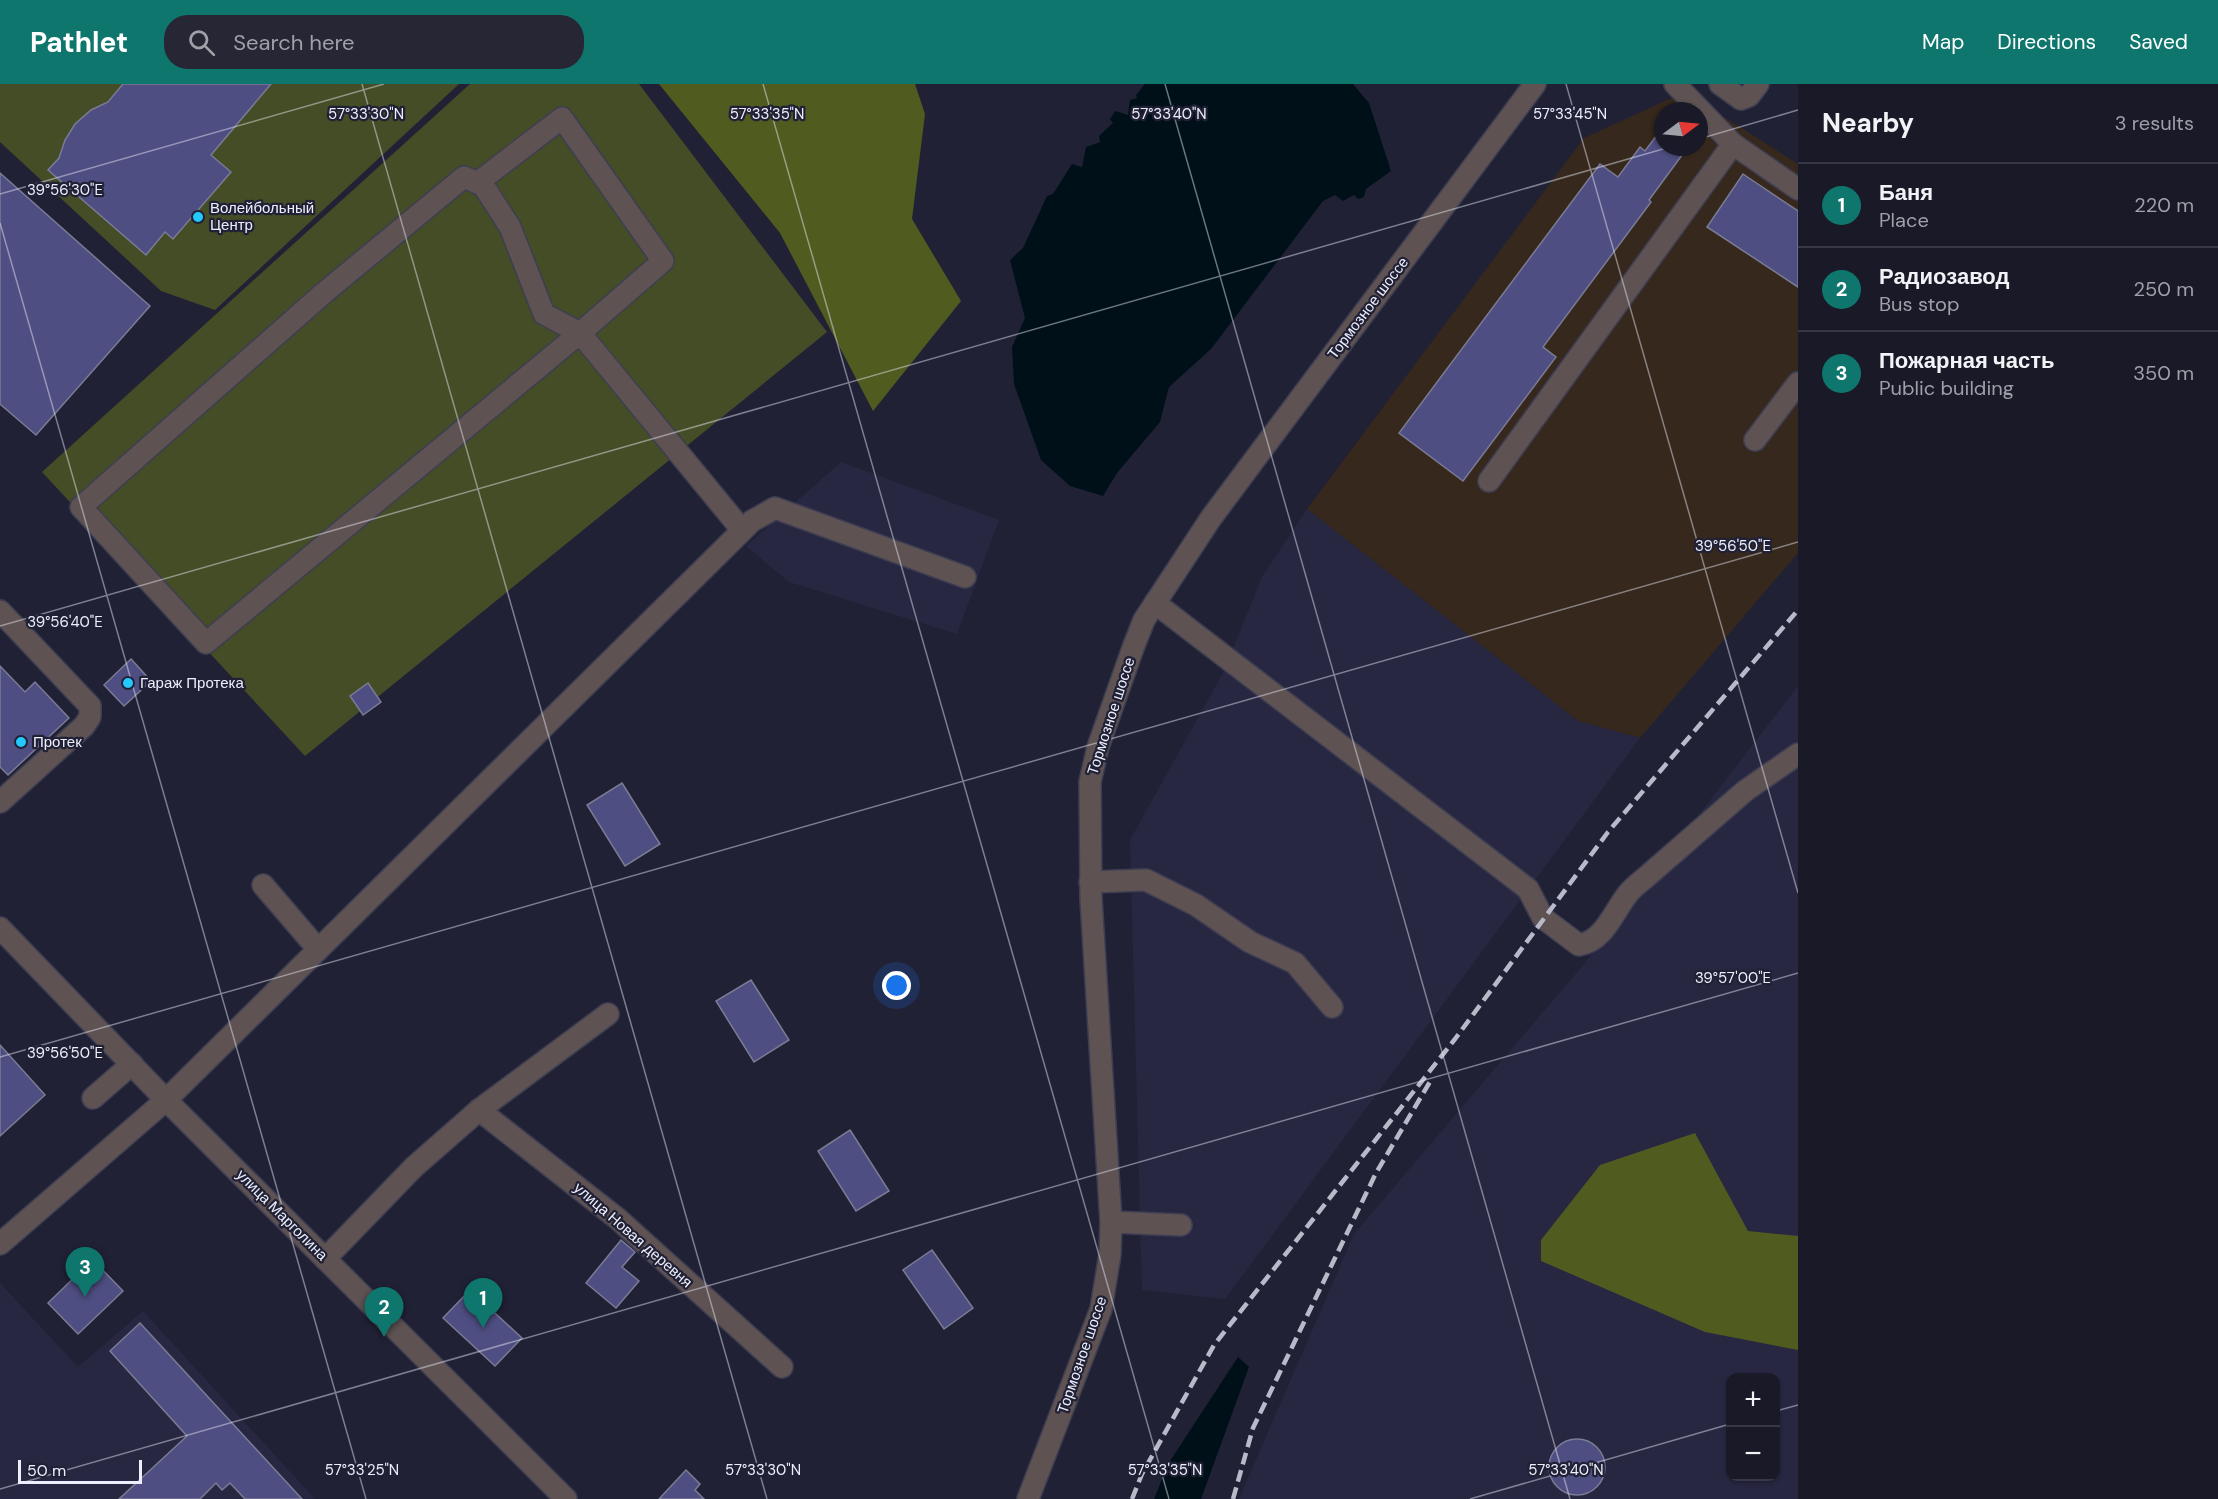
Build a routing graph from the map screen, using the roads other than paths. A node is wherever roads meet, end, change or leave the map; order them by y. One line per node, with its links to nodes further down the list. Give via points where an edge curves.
1 (1535, 84): 14 (street, Тормозное шоссе, via 1211,518)
2 (1675, 84): 5 (street)
3 (1720, 84): 4 (street, via 1742,99)
4 (1758, 84)
5 (1733, 144): 7 (street); 11 (street)
6 (477, 183): 8 (street, via 483,185 510,227 544,314); 8 (street, via 562,118 663,261); 8 (street, via 464,177 325,292 81,507 206,643)
7 (1798, 189)
8 (580, 333): 12 (street)
9 (1798, 383): 10 (street)
10 (1755, 440)
11 (1489, 481)
12 (742, 530): 13 (street, via 775,507); 21 (street)
13 (965, 578)
14 (1155, 603): 16 (street, via 1528,889 1543,918 1580,945 1598,938 1629,892 1745,791); 18 (street, Тормозное шоссе, via 1133,648 1098,747 1090,782)
15 (0, 611): 17 (street, via 90,706 90,717)
16 (1798, 754)
17 (0, 802)
18 (1090, 882): 22 (street, via 1146,880 1196,905 1250,942 1295,963); 28 (street, Тормозное шоссе)
19 (263, 885): 21 (street)
20 (0, 928): 24 (street, улица Марголина)
21 (317, 948): 26 (street)
22 (1332, 1007)
23 (608, 1014): 27 (street)
24 (132, 1064): 25 (street); 26 (street, улица Марголина)
25 (93, 1098)
26 (166, 1100): 30 (street); 31 (street, улица Марголина)
27 (479, 1110): 31 (street, via 414,1167); 32 (street, улица Новая деревня, via 618,1219)
28 (1111, 1222): 29 (street); 34 (street, Тормозное шоссе, via 1101,1310)
29 (1181, 1225)
30 (0, 1244)
31 (325, 1259): 33 (street, улица Марголина)
32 (782, 1367)
33 (566, 1499)
34 (1028, 1499)

